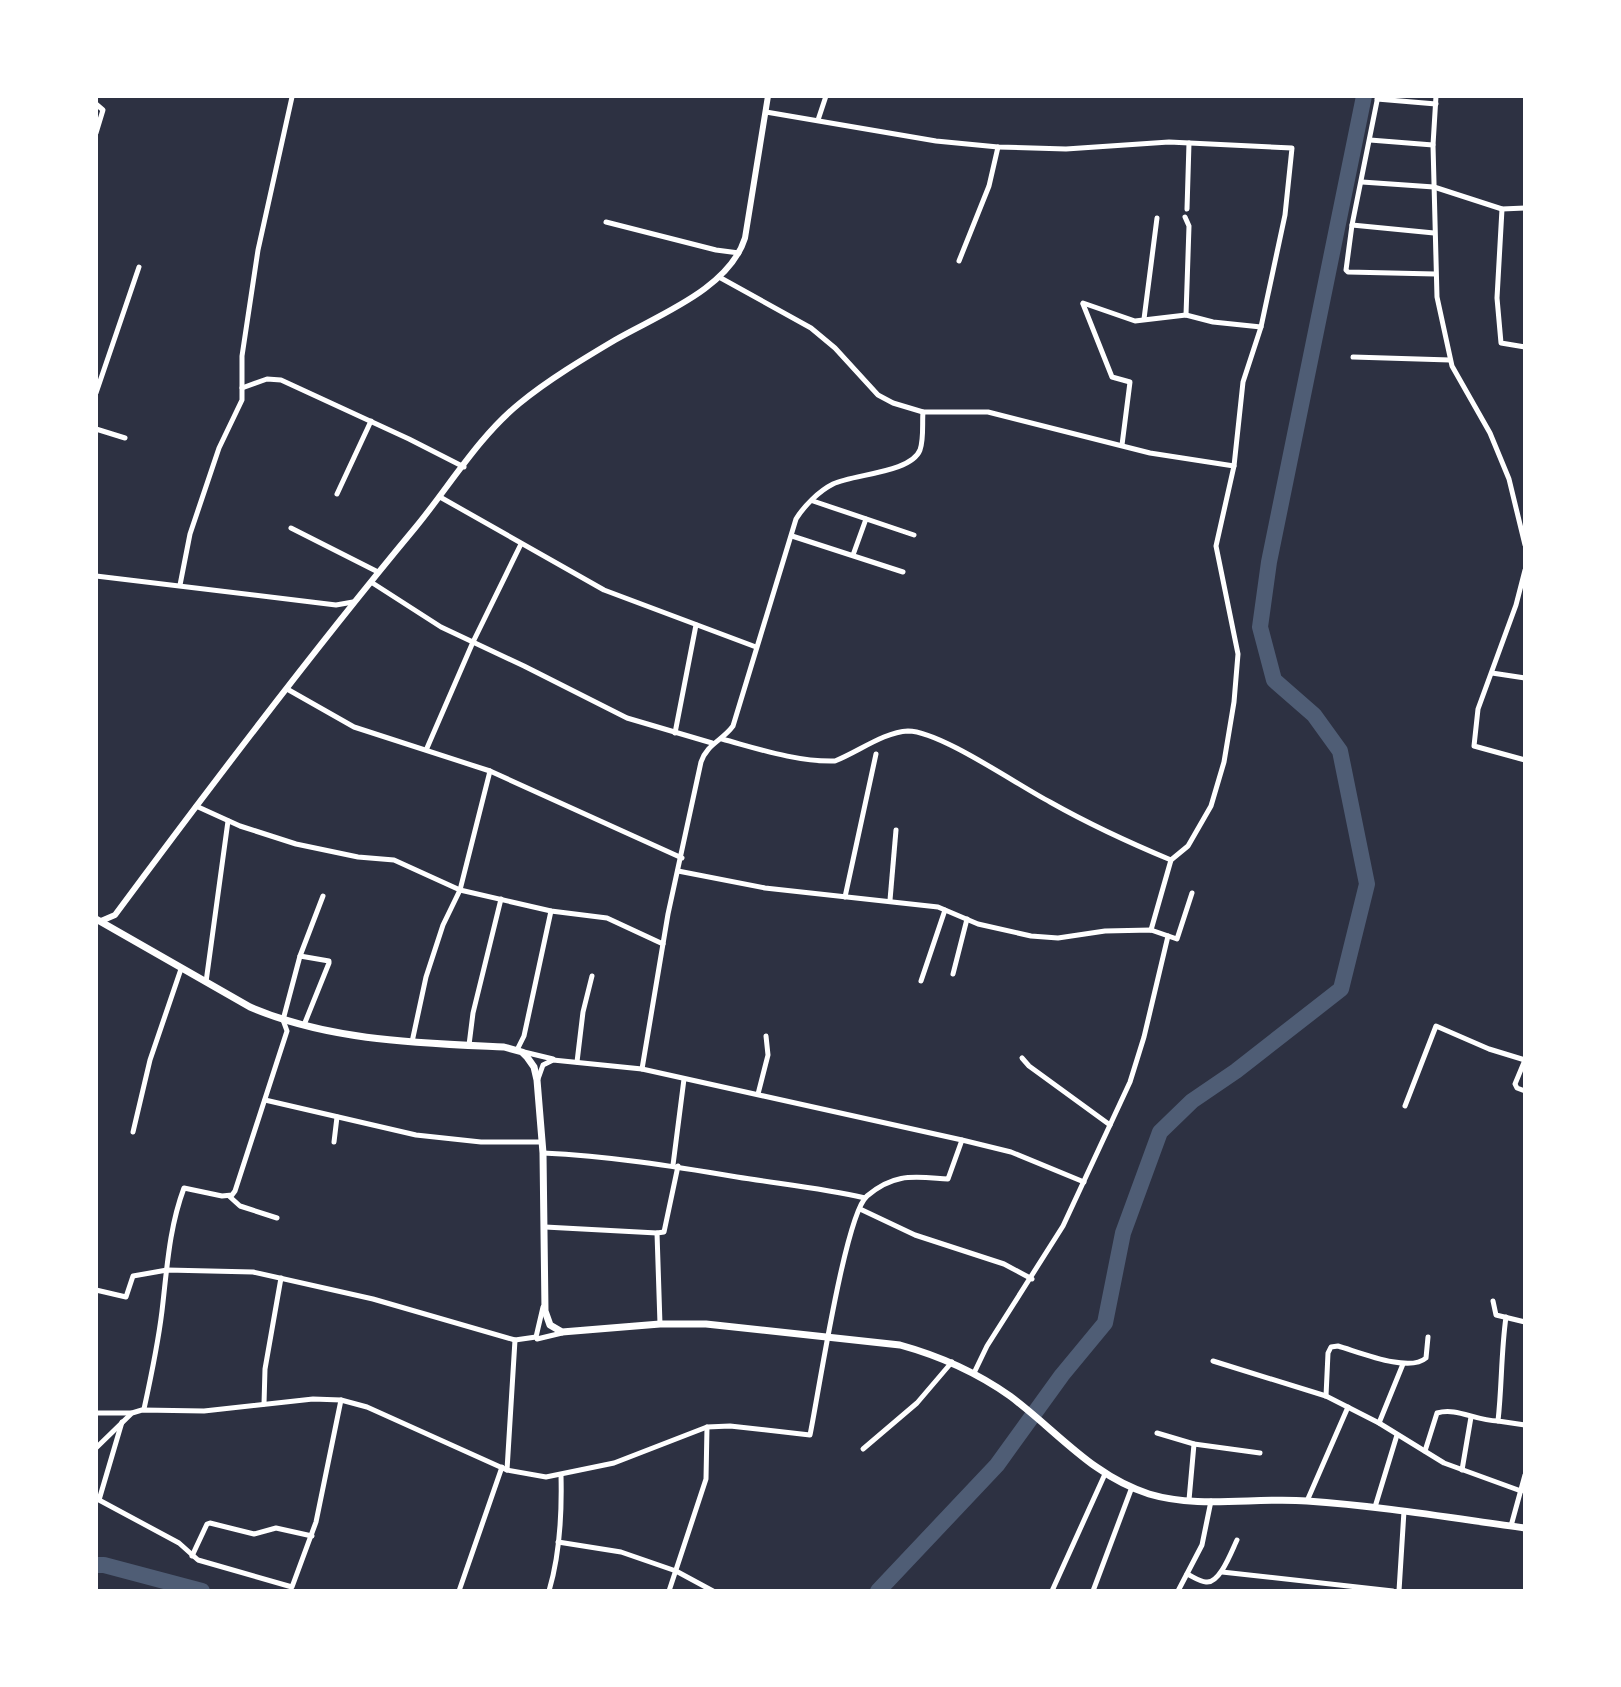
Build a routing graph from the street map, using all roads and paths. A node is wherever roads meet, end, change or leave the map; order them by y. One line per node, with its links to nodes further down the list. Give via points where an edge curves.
1 (768, 96): 8 (street)
2 (826, 96): 9 (street)
3 (1436, 96): 7 (street)
4 (292, 97): 36 (street, via 258,250)
5 (1378, 97): 7 (street); 11 (street)
6 (96, 104): 10 (street, via 103,110)
7 (1436, 104): 13 (street)
8 (766, 112): 9 (street); 25 (street)
9 (818, 120): 14 (street)
10 (96, 133)
11 (1370, 140): 13 (street); 15 (street)
12 (1189, 143): 14 (street); 18 (street); 32 (street, via 1292,148 1285,215)
13 (1433, 145): 16 (street)
14 (998, 147): 26 (street, via 989,186)
15 (1362, 182): 16 (street); 23 (street)
16 (1434, 187): 19 (street); 24 (street)
17 (1525, 208): 19 (street)
18 (1187, 209)
19 (1502, 209): 33 (street, via 1497,298 1501,343)
20 (1185, 217): 30 (street)
21 (1157, 218): 31 (street)
22 (606, 222): 25 (street)
23 (1352, 225): 24 (street); 28 (street, via 1348,272)
24 (1434, 233): 28 (street)
25 (739, 253): 29 (street)
26 (959, 261)
27 (139, 267): 37 (street)
28 (1435, 274): 35 (street)
29 (719, 277): 38 (street, via 811,328 878,395); 44 (street, via 527,398 496,425)
30 (1186, 315): 31 (street); 32 (street)
31 (1144, 319): 42 (street, via 1135,321 1083,303 1112,377 1130,382)
32 (1261, 327): 43 (street, via 1243,382)
33 (1525, 347)
34 (1353, 357): 35 (street)
35 (1450, 360): 53 (street, via 1509,479)
36 (242, 388): 39 (street, via 281,380); 60 (street, via 242,400 222,439 190,534)
37 (96, 393)
38 (923, 412): 42 (street, via 988,412); 47 (street, via 914,457 837,482)
39 (371, 421): 44 (street); 45 (street)
40 (96, 429): 41 (street)
41 (125, 438)
42 (1122, 445): 43 (street)
43 (1234, 466): 81 (street, via 1216,546 1238,654 1234,702 1211,806 1188,846)
44 (464, 467): 46 (street)
45 (337, 494)
46 (440, 497): 52 (street); 56 (street)
47 (812, 501): 48 (street); 51 (street, via 796,519)
48 (866, 519): 50 (street); 54 (street)
49 (291, 528): 56 (street)
50 (914, 535)
51 (792, 536): 54 (street); 66 (street)
52 (521, 544): 64 (street, via 604,590); 65 (street)
53 (1525, 545)
54 (853, 555): 57 (street)
55 (1525, 570): 67 (street)
56 (378, 572): 59 (street)
57 (903, 572)
58 (96, 576): 60 (street)
59 (371, 582): 61 (street); 65 (street)
60 (180, 585): 62 (street)
61 (354, 602): 62 (street); 63 (street)
62 (336, 605): 63 (street)
63 (340, 620): 69 (street)
64 (696, 625): 66 (street); 70 (street)
65 (473, 642): 70 (street, via 627,718); 73 (street)
66 (757, 647): 71 (street, via 733,726)
67 (1492, 673): 68 (street); 75 (street, via 1478,709 1474,746)
68 (1525, 678)
69 (287, 689): 73 (street, via 354,727); 77 (street)
70 (675, 733): 72 (street)
71 (722, 739): 72 (street); 81 (street, via 825,762 899,733 926,735)
72 (713, 743): 80 (street, via 701,762)
73 (427, 748): 76 (street)
74 (876, 754): 86 (street)
75 (1525, 760)
76 (490, 771): 80 (street); 83 (street)
77 (195, 806): 78 (street); 91 (street)
78 (228, 821): 83 (street, via 296,844 394,860); 103 (street)
79 (896, 830): 88 (street)
80 (682, 858): 82 (street)
81 (1171, 860): 95 (street)
82 (678, 871): 86 (street); 97 (street)
83 (460, 890): 87 (street); 107 (street, via 426,977)
84 (1192, 893): 96 (street, via 1177,939)
85 (323, 896): 98 (street)
86 (845, 897): 88 (street)
87 (501, 899): 90 (street); 108 (street)
88 (890, 900): 89 (street)
89 (945, 910): 92 (street); 102 (street)
90 (551, 911): 97 (street, via 607,918); 109 (street)
91 (115, 915): 93 (street); 94 (street)
92 (967, 919): 95 (street, via 1005,932 1058,938); 100 (street)
93 (99, 920): 94 (main road)
94 (115, 929): 99 (main road)
95 (1151, 930): 96 (street)
96 (1168, 936): 122 (street, via 1130,1082)
97 (663, 944): 114 (street)
98 (300, 956): 104 (street); 105 (street, via 329,961)
99 (181, 969): 103 (main road); 123 (street, via 150,1060)
100 (953, 974)
101 (592, 976): 113 (street)
102 (921, 981)
103 (206, 983): 104 (main road)
104 (283, 1020): 105 (main road); 119 (street, via 287,1031)
105 (304, 1025): 107 (main road)
106 (766, 1036): 118 (street, via 768,1055)
107 (412, 1042): 108 (main road)
108 (469, 1045): 109 (main road)
109 (519, 1051): 111 (street); 116 (main road, via 531,1062)
110 (1022, 1058): 122 (street)
111 (562, 1060): 113 (street); 116 (street, via 547,1062)
112 (1525, 1060): 117 (street, via 1515,1084); 120 (street, via 1436,1026)
113 (577, 1062): 114 (street)
114 (642, 1069): 115 (street)
115 (684, 1079): 118 (street); 128 (street)
116 (537, 1080): 126 (main road)
117 (1525, 1091)
118 (758, 1094): 124 (street)
119 (265, 1100): 121 (street); 130 (street)
120 (1405, 1106)
121 (337, 1117): 125 (street); 126 (street, via 416,1135)
122 (1110, 1125): 129 (street)
123 (133, 1132)
124 (962, 1140): 129 (street, via 1011,1152); 131 (street, via 950,1178 899,1177)
125 (334, 1142)
126 (542, 1142): 127 (main road)
127 (543, 1153): 128 (street); 134 (main road)
128 (676, 1166): 131 (street); 135 (street, via 664,1232)
129 (1084, 1182): 138 (street)
130 (229, 1196): 133 (street, via 240,1206); 136 (street, via 184,1188)
131 (865, 1198): 132 (street)
132 (860, 1209): 138 (street); 147 (street, via 844,1258)
133 (277, 1218)
134 (545, 1227): 135 (street); 140 (main road)
135 (657, 1233): 144 (street)
136 (167, 1270): 137 (street); 139 (street, via 135,1274 126,1297); 158 (street)
137 (281, 1278): 148 (street); 156 (street)
138 (1032, 1279): 153 (street)
139 (96, 1290)
140 (544, 1298): 145 (main road, via 550,1325); 149 (street, via 539,1334)
141 (1493, 1301): 142 (street, via 1496,1315)
142 (1506, 1317): 143 (street); 162 (street)
143 (1525, 1322)
144 (660, 1324): 145 (main road); 147 (main road, via 727,1325)
145 (569, 1333): 149 (street)
146 (1428, 1337): 152 (street, via 1424,1360)
147 (829, 1338): 151 (main road, via 900,1345); 166 (street, via 810,1435)
148 (515, 1340): 149 (street); 174 (street)
149 (532, 1340)
150 (1213, 1361): 154 (street)
151 (952, 1362): 153 (main road); 171 (street, via 917,1403)
152 (1403, 1364): 154 (street, via 1333,1347 1328,1353); 164 (street)
153 (974, 1373): 176 (main road)
154 (1326, 1396): 157 (street)
155 (341, 1400): 156 (street); 174 (street); 188 (street)
156 (264, 1404): 158 (street, via 204,1411)
157 (1348, 1407): 164 (street); 183 (street)
158 (144, 1409): 160 (street)
159 (96, 1413): 160 (street)
160 (132, 1413): 163 (street)
161 (1471, 1417): 162 (street); 172 (street, via 1437,1413); 175 (street)
162 (1498, 1421): 165 (street)
163 (122, 1422): 170 (street); 191 (street, via 99,1500 179,1543)
164 (1379, 1423): 168 (street)
165 (1525, 1425)
166 (707, 1427): 177 (street, via 614,1463); 192 (street, via 706,1479)
167 (1157, 1433): 169 (street)
168 (1397, 1435): 172 (street); 184 (street)
169 (1194, 1444): 173 (street); 181 (street)
170 (96, 1448)
171 (863, 1449)
172 (1425, 1451): 175 (street)
173 (1260, 1453)
174 (505, 1468): 177 (street); 195 (street)
175 (1462, 1470): 180 (street)
176 (1105, 1474): 179 (main road); 199 (street)
177 (561, 1475): 190 (street)
178 (1525, 1475): 180 (street)
179 (1132, 1487): 181 (main road); 200 (street)
180 (1521, 1491): 186 (street)
181 (1189, 1500): 182 (main road)
182 (1211, 1501): 183 (main road); 194 (street, via 1202,1545)
183 (1307, 1501): 184 (main road)
184 (1375, 1507): 185 (main road)
185 (1404, 1511): 186 (main road); 202 (street)
186 (1511, 1526): 187 (main road)
187 (1525, 1528)
188 (312, 1536): 191 (street, via 276,1528 254,1534 210,1523); 191 (street, via 292,1587)
189 (1237, 1540): 193 (street)
190 (558, 1542): 192 (street, via 621,1552); 196 (street)
191 (192, 1556)
192 (676, 1571): 197 (street); 198 (street)
193 (1222, 1572): 194 (street, via 1208,1583); 202 (street)
194 (1187, 1574): 201 (street)
195 (459, 1591)
196 (549, 1591)
197 (669, 1591)
198 (713, 1591)
199 (1052, 1591)
200 (1093, 1591)
201 (1178, 1591)
202 (1396, 1591)

